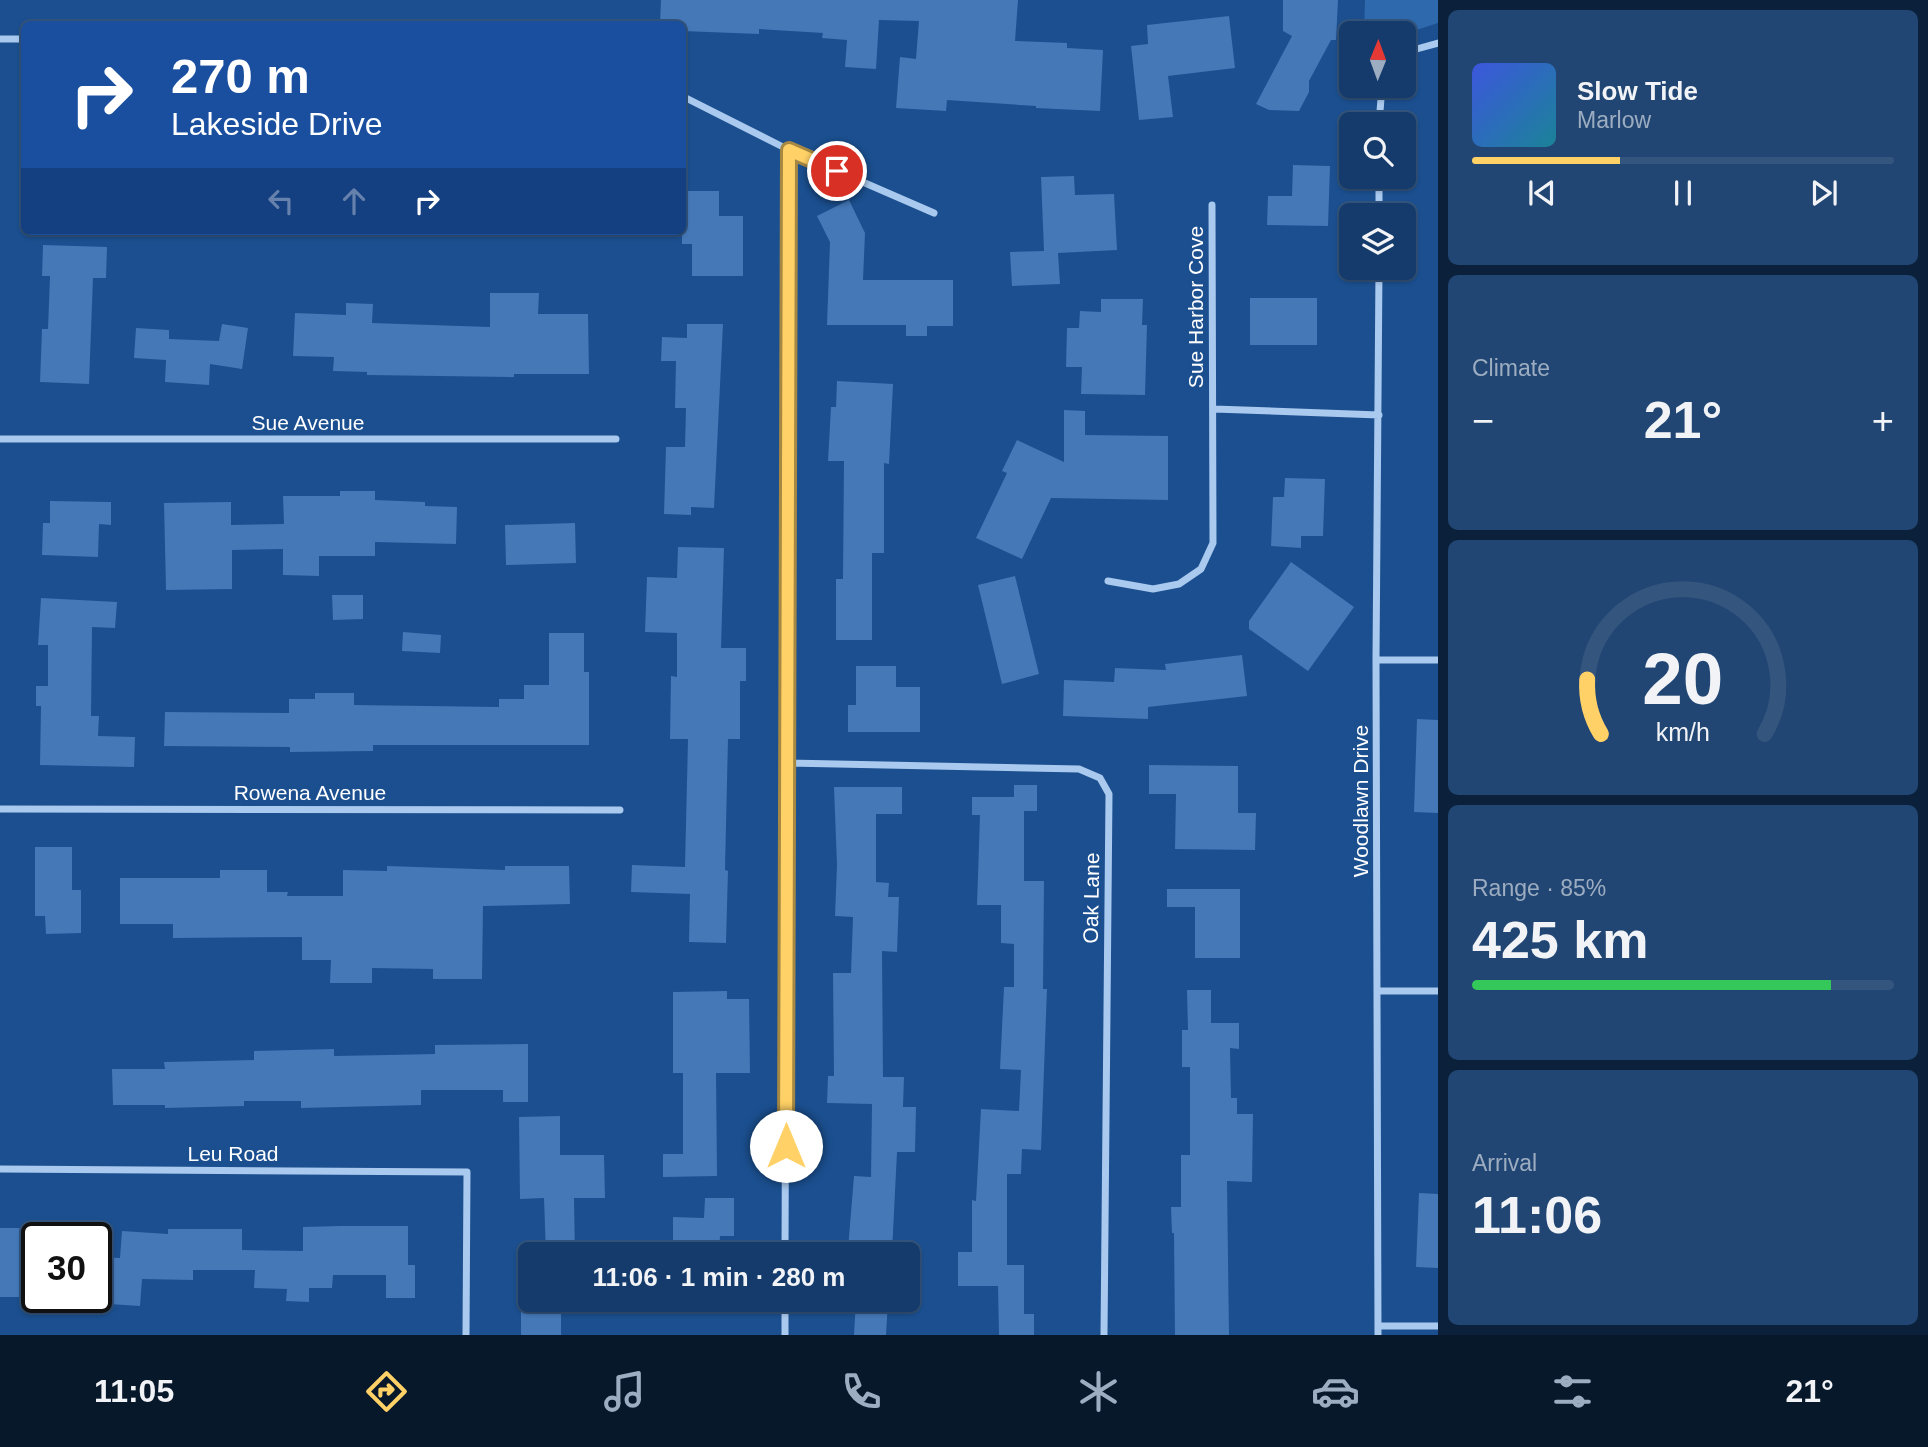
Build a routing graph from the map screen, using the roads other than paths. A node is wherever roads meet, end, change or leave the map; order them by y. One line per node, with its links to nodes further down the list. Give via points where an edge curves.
1 (0, 38): 2 (street)
2 (21, 38)
3 (1438, 43): 4 (street)
4 (1416, 49)
5 (686, 98): 6 (street)
6 (789, 150): 8 (street); 17 (street)
7 (1212, 205): 10 (street, Sue Harbor Cove)
8 (934, 212)
9 (1379, 280): 11 (street, Woodlawn Drive)
10 (1214, 409): 11 (street, Sue Harbor Cove); 14 (street, Sue Harbor Cove, via 1213,543 1201,569 1179,584 1153,589)
11 (1379, 415): 15 (street, Woodlawn Drive)
12 (0, 439): 13 (street, Sue Avenue)
13 (616, 439)
14 (1108, 581)
15 (1376, 660): 16 (street); 20 (street, Woodlawn Drive)
16 (1438, 660)
17 (788, 763): 23 (street); 29 (street, Oak Lane, via 1079,769 1100,778 1109,794)
18 (0, 809): 19 (street, Rowena Avenue)
19 (620, 810)
20 (1378, 991): 21 (street); 25 (street, Woodlawn Drive)
21 (1438, 991)
22 (0, 1170): 27 (street, Leu Road, via 467,1172)
23 (785, 1242)
24 (785, 1312): 28 (street)
25 (1378, 1325): 26 (street); 30 (street, Woodlawn Drive)
26 (1438, 1326)
27 (466, 1335)
28 (785, 1335)
29 (1104, 1335)
30 (1378, 1335)

